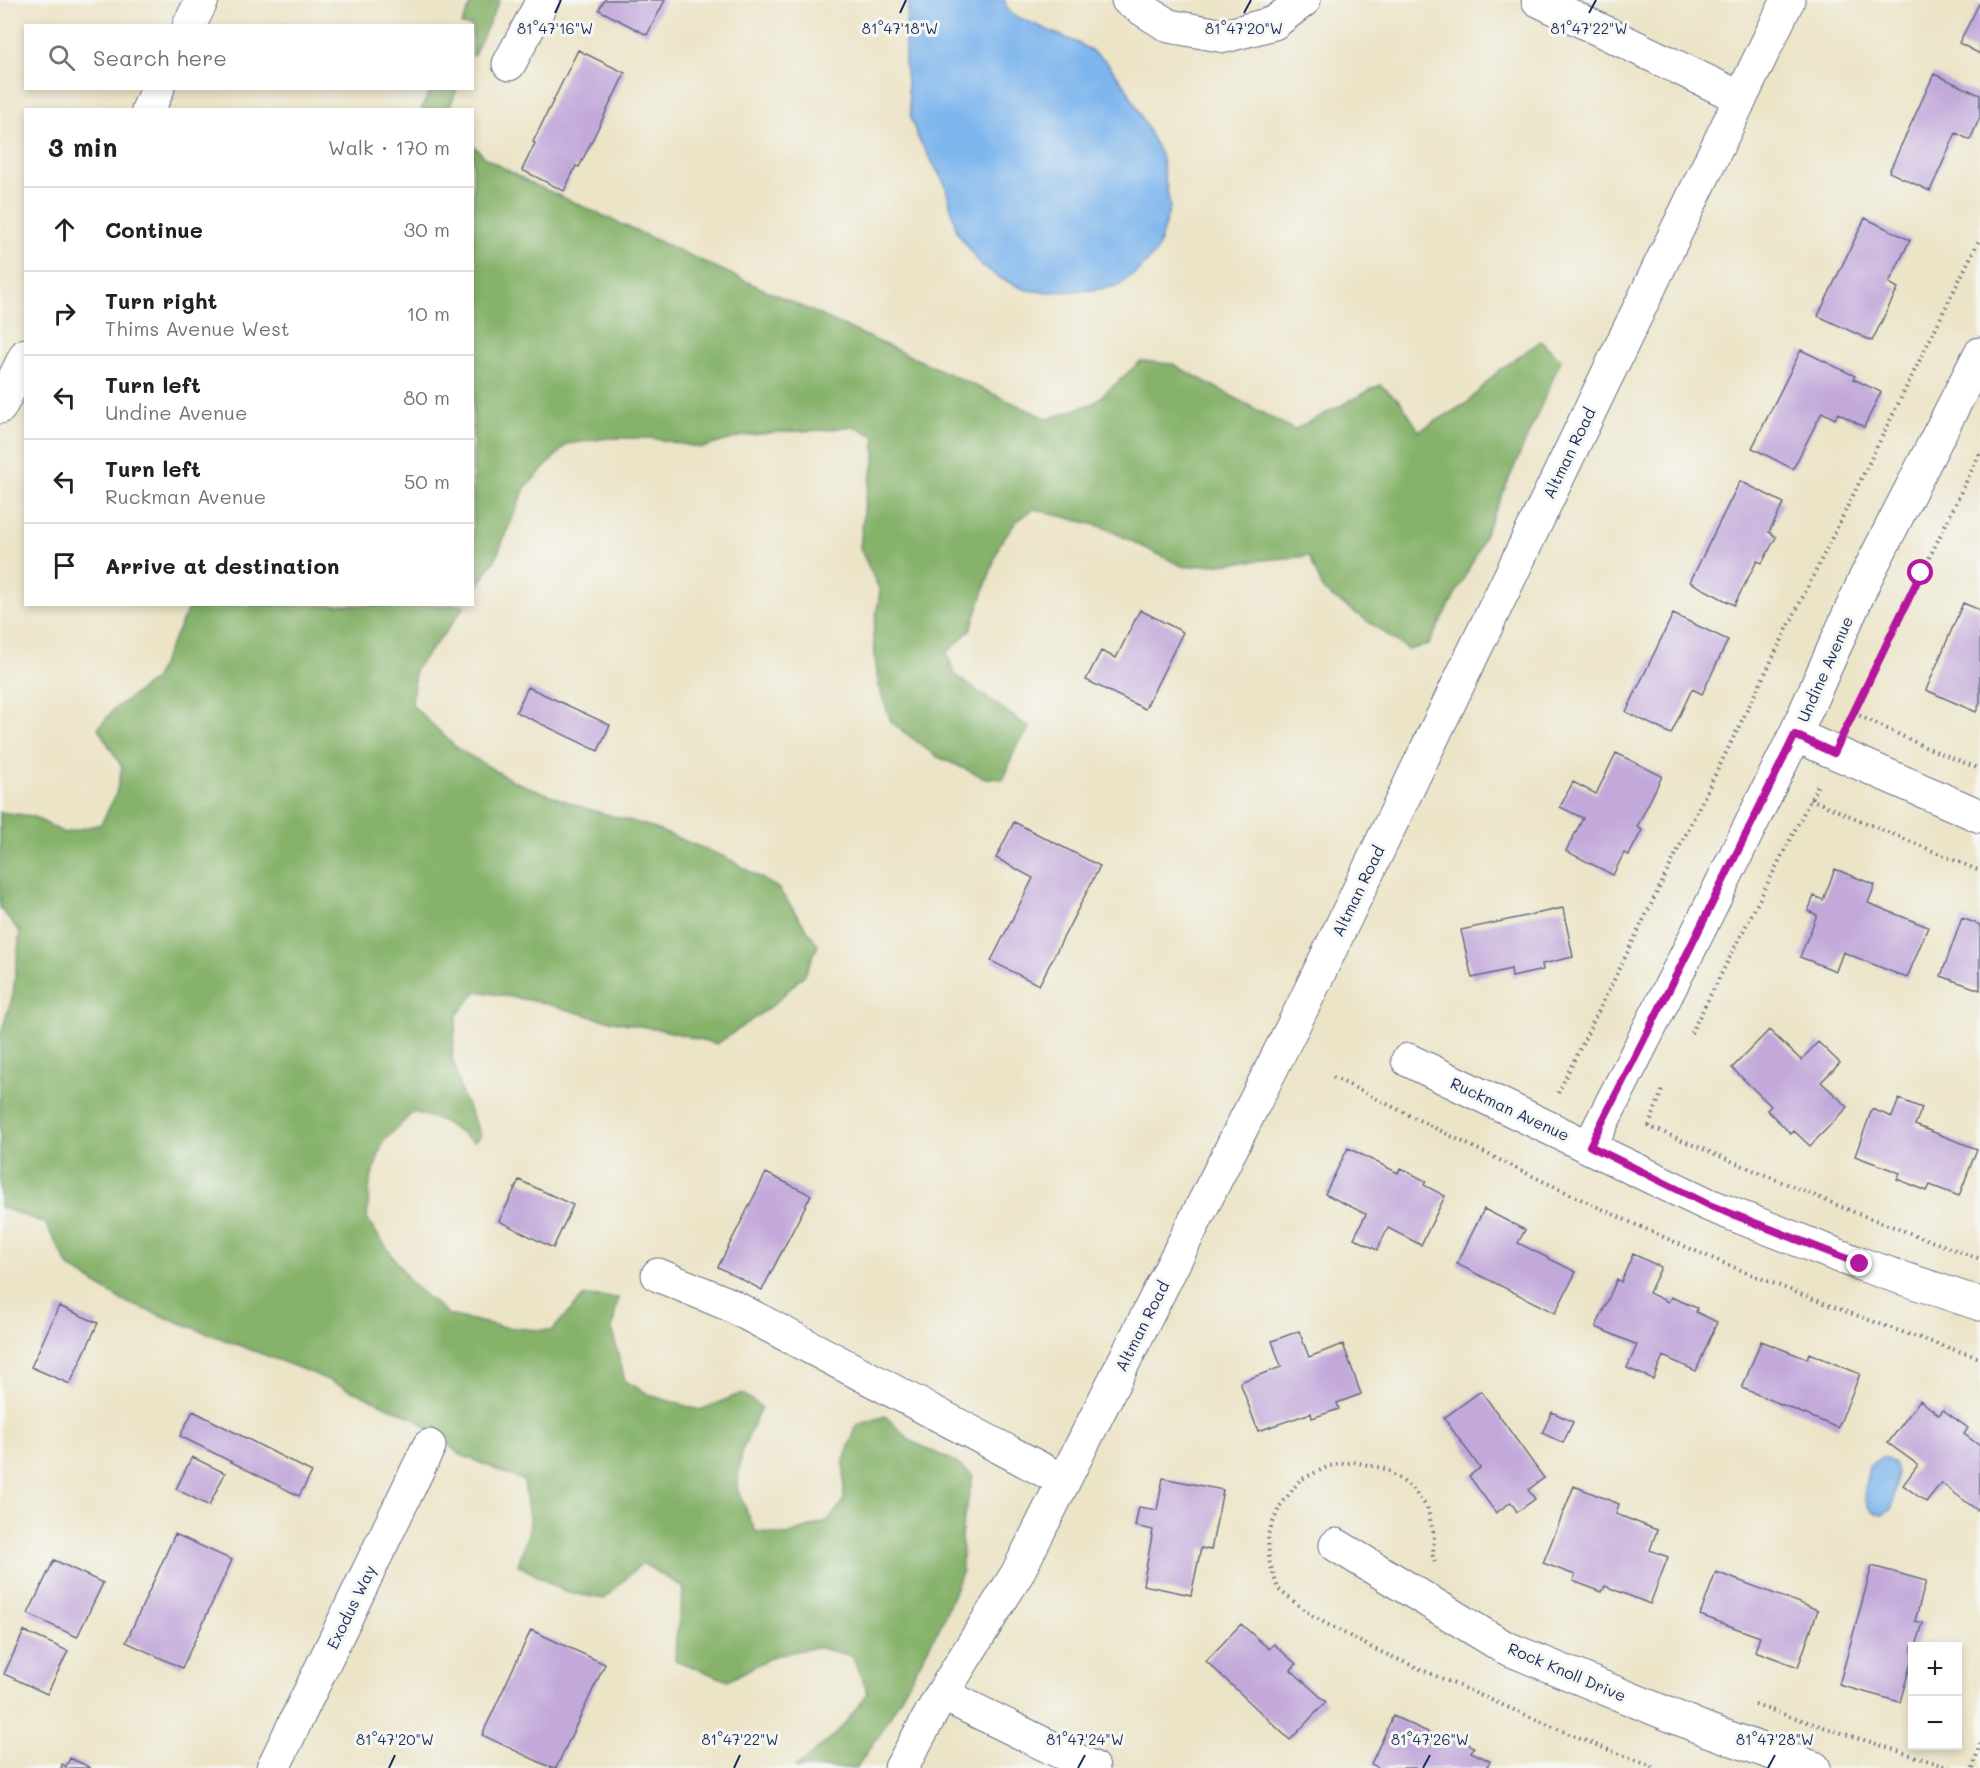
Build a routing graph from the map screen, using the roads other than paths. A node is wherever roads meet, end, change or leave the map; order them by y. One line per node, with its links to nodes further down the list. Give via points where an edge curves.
1 (202, 0): 7 (street)
2 (543, 0): 8 (street)
3 (1128, 0): 4 (street, via 1169,26 1225,36 1274,23)
4 (1304, 0)
5 (1538, 0): 10 (street)
6 (1788, 0): 10 (street, Altman Road)
7 (190, 24)
8 (509, 64)
9 (157, 90): 11 (street)
10 (1741, 98): 22 (street, Altman Road, via 1302,1008)
11 (149, 108)
12 (1980, 354): 15 (street, Undine Avenue, via 1865,579)
13 (24, 360): 14 (street)
14 (0, 407)
15 (1795, 735): 16 (street); 18 (street, Undine Avenue)
16 (1980, 816)
17 (1408, 1060): 18 (street, Ruckman Avenue)
18 (1590, 1146): 20 (street, Ruckman Avenue, via 1709,1205 1860,1264)
19 (658, 1275): 22 (street, via 728,1304)
20 (1980, 1304)
21 (429, 1446): 25 (street, Exodus Way)
22 (1064, 1481): 24 (street, Altman Road, via 1017,1574)
23 (1336, 1545): 28 (street, Rock Knoll Drive, via 1504,1647 1707,1730)
24 (942, 1694): 26 (street, Altman Road); 27 (street)
25 (273, 1768)
26 (901, 1768)
27 (1093, 1768)
28 (1814, 1768)

